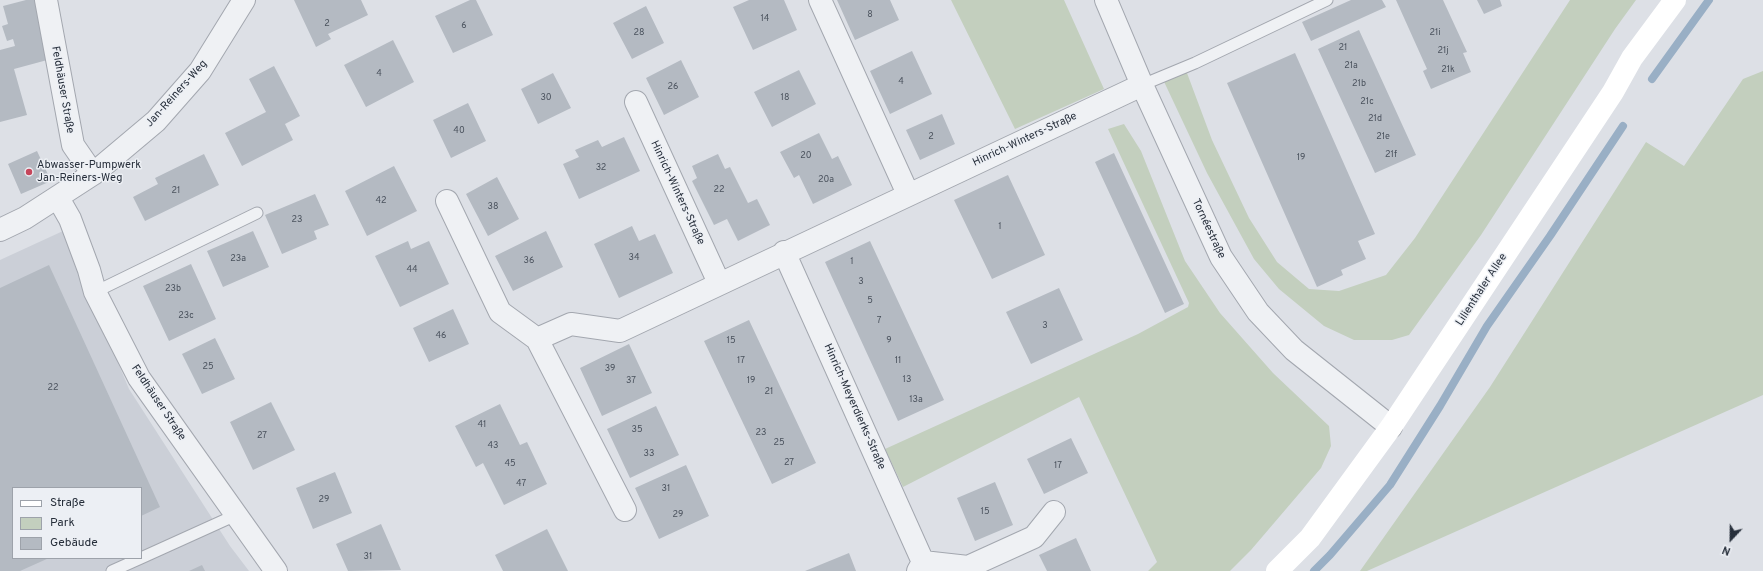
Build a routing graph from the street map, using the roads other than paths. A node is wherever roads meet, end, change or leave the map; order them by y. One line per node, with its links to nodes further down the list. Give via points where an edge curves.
1 (46, 0): 9 (street, Feldhäuser Straße, via 73,145)
2 (244, 0): 9 (street, Jan-Reiners-Weg, via 200,71 156,121)
3 (820, 0): 10 (street)
4 (1106, 0): 7 (street, Tornéestraße)
5 (1327, 0): 7 (lane, via 1195,63)
6 (1675, 0): 19 (main road, Lilienthaler Allee, via 1632,58 1613,92)
7 (1142, 85): 10 (street, Hinrich-Winters-Straße); 19 (street, Tornéestraße, via 1220,258 1258,312 1294,350)
8 (636, 102): 16 (street, Hinrich-Winters-Straße)
9 (93, 174): 11 (street, Jan-Reiners-Weg)
10 (908, 194): 15 (street, Hinrich-Winters-Straße)
11 (58, 198): 14 (street, Jan-Reiners-Weg); 17 (street, Feldhäuser Straße, via 70,219)
12 (447, 201): 18 (street, via 500,312)
13 (257, 213): 17 (lane)
14 (0, 230)
15 (784, 252): 16 (street, Hinrich-Winters-Straße); 25 (street, Hinrich-Meyerdierks-Straße)
16 (719, 283): 18 (street, Hinrich-Winters-Straße, via 620,331 571,324)
17 (95, 292): 22 (street, Feldhäuser Straße, via 139,378)
18 (537, 339): 20 (street)
19 (1391, 427): 28 (main road, Lilienthaler Allee, via 1310,538)
20 (625, 510)
21 (1054, 512): 25 (street, Hinrich-Meyerdierks-Straße, via 1034,537 968,567)
22 (236, 514): 23 (lane); 27 (street, Feldhäuser Straße)
23 (142, 558)
24 (139, 559): 26 (lane)
25 (921, 567)
26 (112, 571)
27 (276, 571)
28 (1277, 571)

